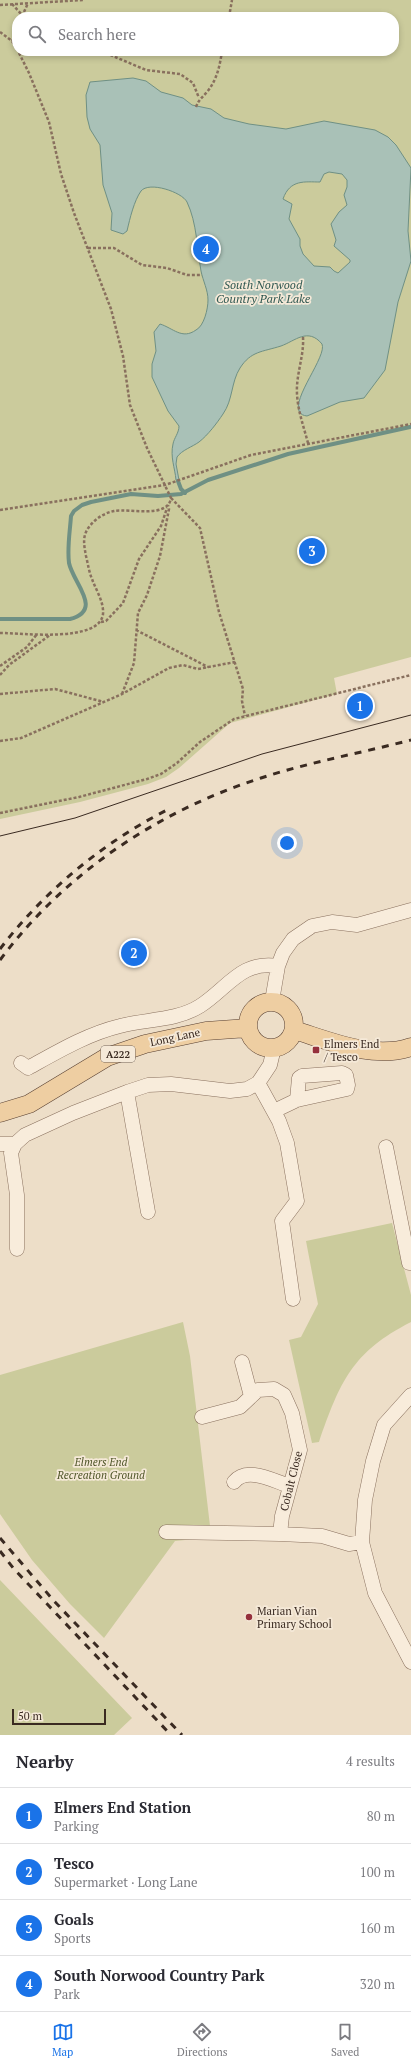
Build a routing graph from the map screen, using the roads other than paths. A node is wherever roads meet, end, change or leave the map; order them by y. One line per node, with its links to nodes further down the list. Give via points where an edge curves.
1 (411, 910): 2 (street, via 357,925 332,922 312,926 293,939)
2 (278, 966): 3 (street); 8 (street, via 264,964 247,969 198,1007 174,1016 119,1026 77,1041 28,1068)
3 (272, 1001): 4 (main road, via 253,1010 248,1020); 5 (main road, via 289,1010 293,1017)
4 (248, 1028): 7 (main road, via 255,1043 266,1048); 13 (main road, Long Lane / A222, via 206,1031 145,1044 107,1057 29,1104)
5 (294, 1030): 6 (main road, via 374,1051 399,1051); 7 (main road, via 287,1042)
6 (411, 1047)
7 (274, 1048): 9 (street, via 270,1065)
8 (21, 1064)
9 (258, 1083): 10 (street, via 247,1089 230,1090 171,1084 148,1085); 12 (street)
10 (127, 1092): 15 (street, via 25,1135); 17 (street)
11 (297, 1100): 12 (street)
12 (274, 1111): 20 (street, via 287,1143 297,1201 282,1222)
13 (0, 1113)
14 (0, 1144): 15 (street)
15 (15, 1144): 18 (street, via 11,1153 17,1195)
16 (386, 1147): 19 (street)
17 (148, 1212)
18 (17, 1249)
19 (411, 1263)
20 (293, 1299)
21 (242, 1362): 22 (street)
22 (251, 1396): 24 (street, Cobalt Close, via 240,1407); 26 (street, Cobalt Close, via 258,1390 274,1389 284,1395 292,1413 300,1450)
23 (411, 1396): 29 (street, via 384,1425 365,1500)
24 (202, 1417)
25 (234, 1482): 26 (street, via 239,1475 249,1473)
26 (290, 1486): 28 (street, Cobalt Close)
27 (166, 1532): 28 (street)
28 (280, 1534): 29 (street, via 322,1536 349,1544)
29 (362, 1542): 30 (street, via 375,1593)
30 (411, 1662)

